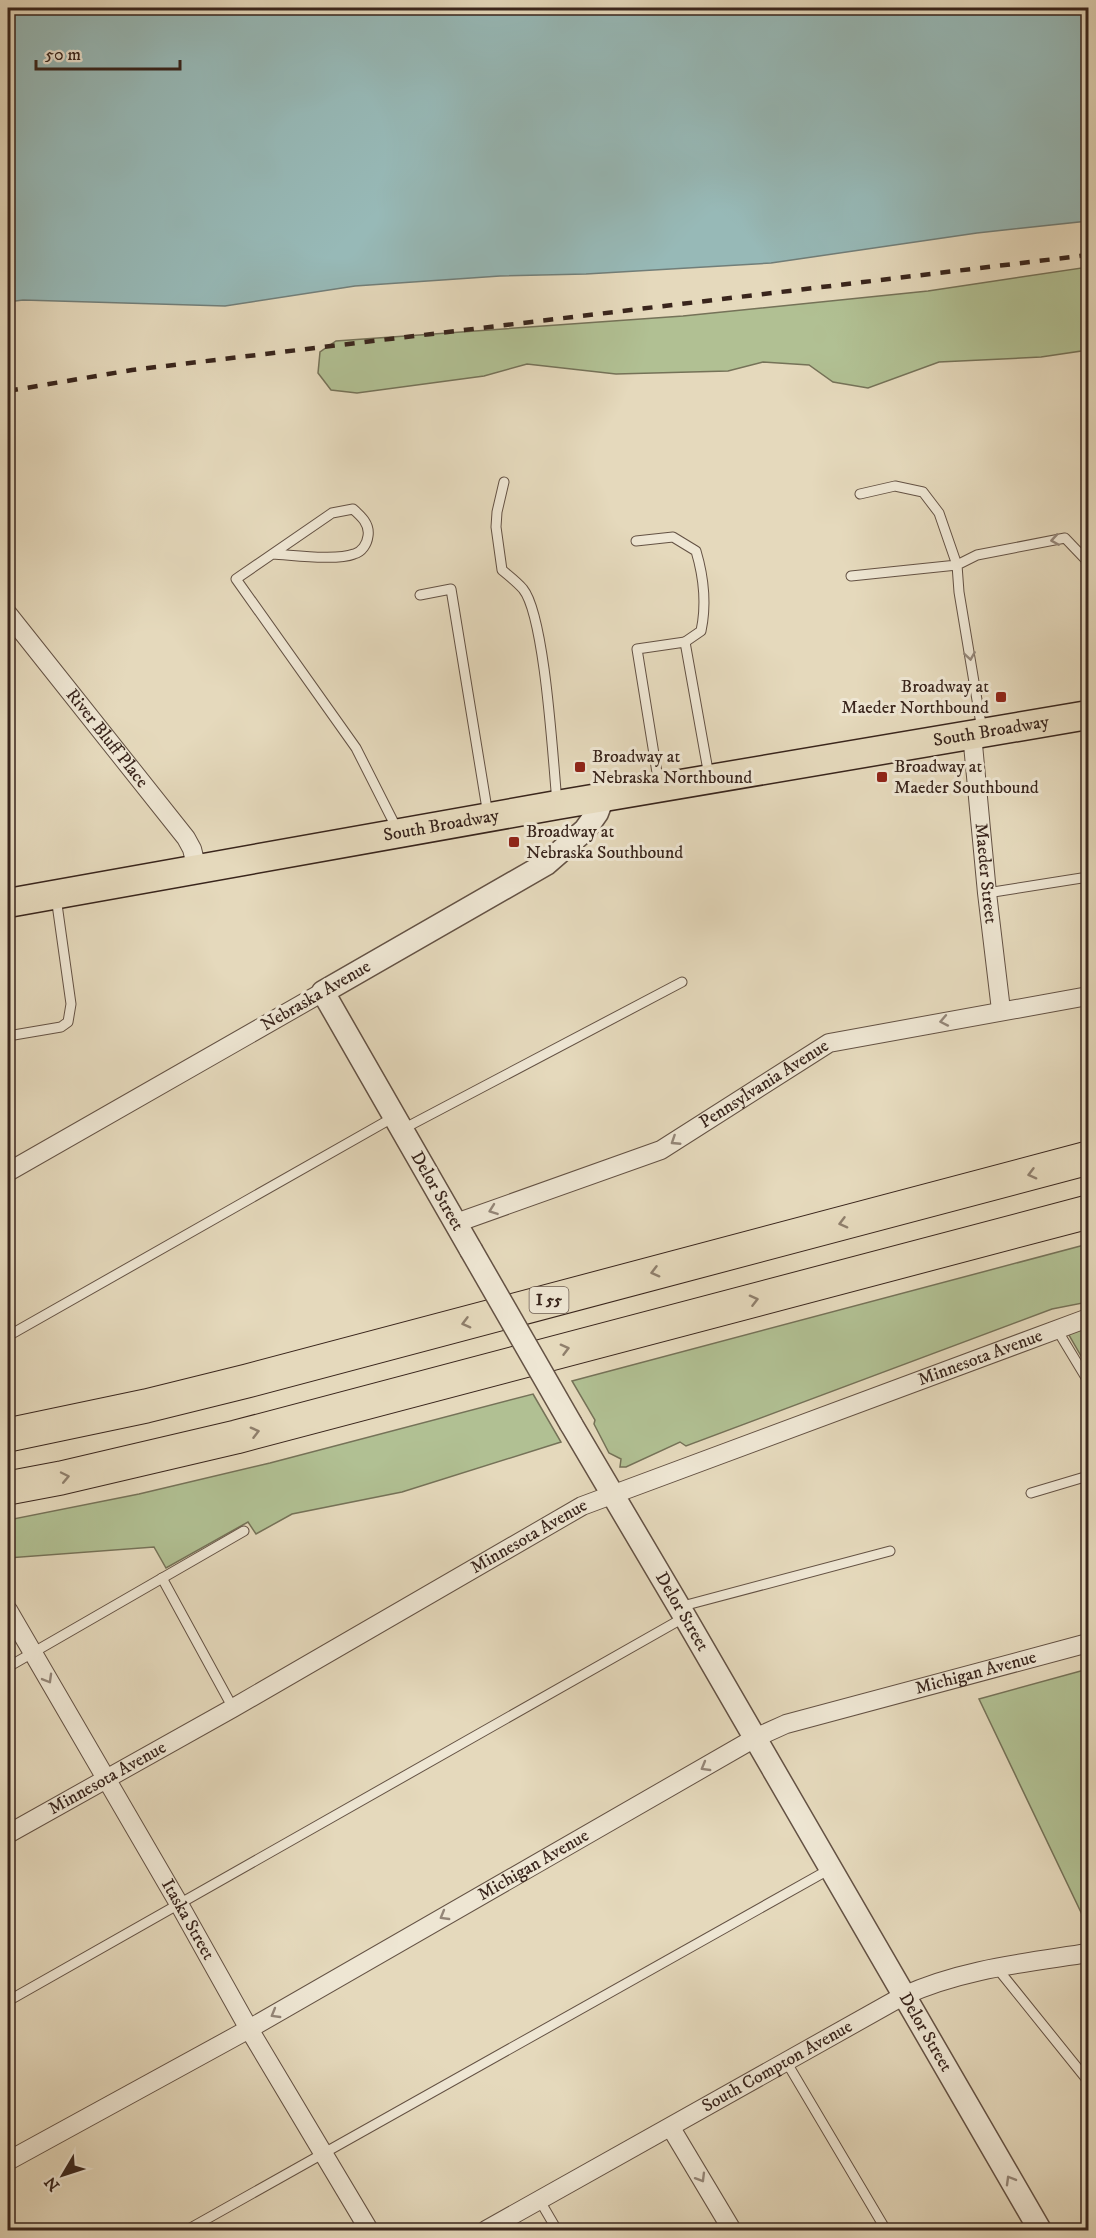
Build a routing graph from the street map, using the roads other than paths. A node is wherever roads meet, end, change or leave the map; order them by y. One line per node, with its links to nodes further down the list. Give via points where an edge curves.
1 (504, 482): 16 (lane, via 496,527 502,570 524,589 532,607 548,707)
2 (860, 494): 5 (lane, via 895,486 923,492 939,513)
3 (636, 541): 10 (lane, via 674,537 696,551 704,577 704,615 701,631)
4 (273, 554): 4 (lane, via 332,513 353,509 364,518 369,534 365,546 355,554); 18 (lane, via 236,579 356,748)
5 (957, 565): 6 (lane); 7 (lane, one-way to 5, via 1086,560 1065,538 977,555); 12 (lane, one-way to 12)
6 (851, 576)
7 (1089, 578)
8 (420, 595): 17 (lane, via 451,590)
9 (8, 614): 19 (street, River Bluff Place, via 186,838)
10 (685, 642): 13 (lane); 14 (lane, via 637,649)
11 (1089, 714): 12 (main road, South Broadway)
12 (977, 733): 13 (main road, South Broadway); 21 (street, Maeder Street)
13 (710, 779): 14 (main road, South Broadway)
14 (659, 787): 15 (main road, South Broadway)
15 (603, 797): 16 (main road, South Broadway); 25 (street, Nebraska Avenue, via 585,830 546,864)
16 (557, 805): 17 (main road, South Broadway)
17 (489, 817): 18 (main road, South Broadway)
18 (400, 833): 19 (main road, South Broadway)
19 (197, 869): 22 (main road, South Broadway)
20 (1089, 877): 21 (lane)
21 (987, 893): 27 (street, Maeder Street)
22 (56, 894): 23 (main road, South Broadway); 28 (lane, via 71,1004 68,1022 61,1027)
23 (8, 903)
24 (682, 982): 29 (lane)
25 (323, 992): 29 (street, Delor Street); 31 (street, Nebraska Avenue)
26 (1089, 996): 27 (street, Pennsylvania Avenue)
27 (1001, 1010): 33 (street, Pennsylvania Avenue, one-way to 33, via 829,1043 661,1150)
28 (8, 1036)
29 (398, 1124): 33 (street, Delor Street); 36 (lane)
30 (1089, 1158): 38 (highway, I 55, one-way to 38, via 247,1381)
31 (8, 1172)
32 (1089, 1212): 40 (highway, one-way to 32, via 236,1437)
33 (456, 1223): 42 (street, Delor Street, bridge)
34 (1089, 1318): 35 (street, Minnesota Avenue)
35 (1056, 1328): 37 (lane); 42 (street, Minnesota Avenue)
36 (8, 1336)
37 (1089, 1381)
38 (8, 1435)
39 (1089, 1476): 41 (lane)
40 (8, 1488)
41 (1030, 1493)
42 (611, 1494): 47 (street, Delor Street); 51 (street, Minnesota Avenue, via 572,1512)
43 (244, 1531): 45 (lane)
44 (890, 1551): 47 (lane)
45 (162, 1578): 49 (lane); 51 (lane)
46 (8, 1610): 49 (street, Itaska Street)
47 (682, 1612): 52 (street, Delor Street); 56 (lane)
48 (1089, 1643): 52 (street, Michigan Avenue, via 786,1724)
49 (33, 1653): 50 (lane); 53 (street, Itaska Street, one-way to 53)
50 (8, 1667)
51 (232, 1708): 53 (street, Minnesota Avenue)
52 (755, 1738): 55 (street, Delor Street); 61 (street, Michigan Avenue, one-way to 61)
53 (106, 1779): 54 (street, Minnesota Avenue); 56 (street, Itaska Street)
54 (8, 1834)
55 (830, 1869): 59 (street, Delor Street); 65 (lane)
56 (179, 1904): 60 (lane); 61 (street, Itaska Street)
57 (1089, 1953): 58 (street, South Compton Avenue)
58 (997, 1968): 59 (street, South Compton Avenue, via 957,1975); 63 (lane)
59 (903, 1996): 62 (street, South Compton Avenue); 74 (street, Delor Street, one-way to 59)
60 (8, 2001)
61 (249, 2029): 65 (street, Itaska Street); 66 (street, Michigan Avenue)
62 (787, 2063): 64 (street, South Compton Avenue); 73 (lane)
63 (1089, 2081)
64 (671, 2128): 67 (street, South Compton Avenue); 72 (street, one-way to 72)
65 (324, 2153): 68 (lane); 69 (street, Itaska Street)
66 (8, 2161)
67 (540, 2201): 70 (street, South Compton Avenue); 71 (lane)
68 (187, 2230)
69 (369, 2230)
70 (486, 2230)
71 (557, 2230)
72 (732, 2230)
73 (886, 2230)
74 (1040, 2230)

